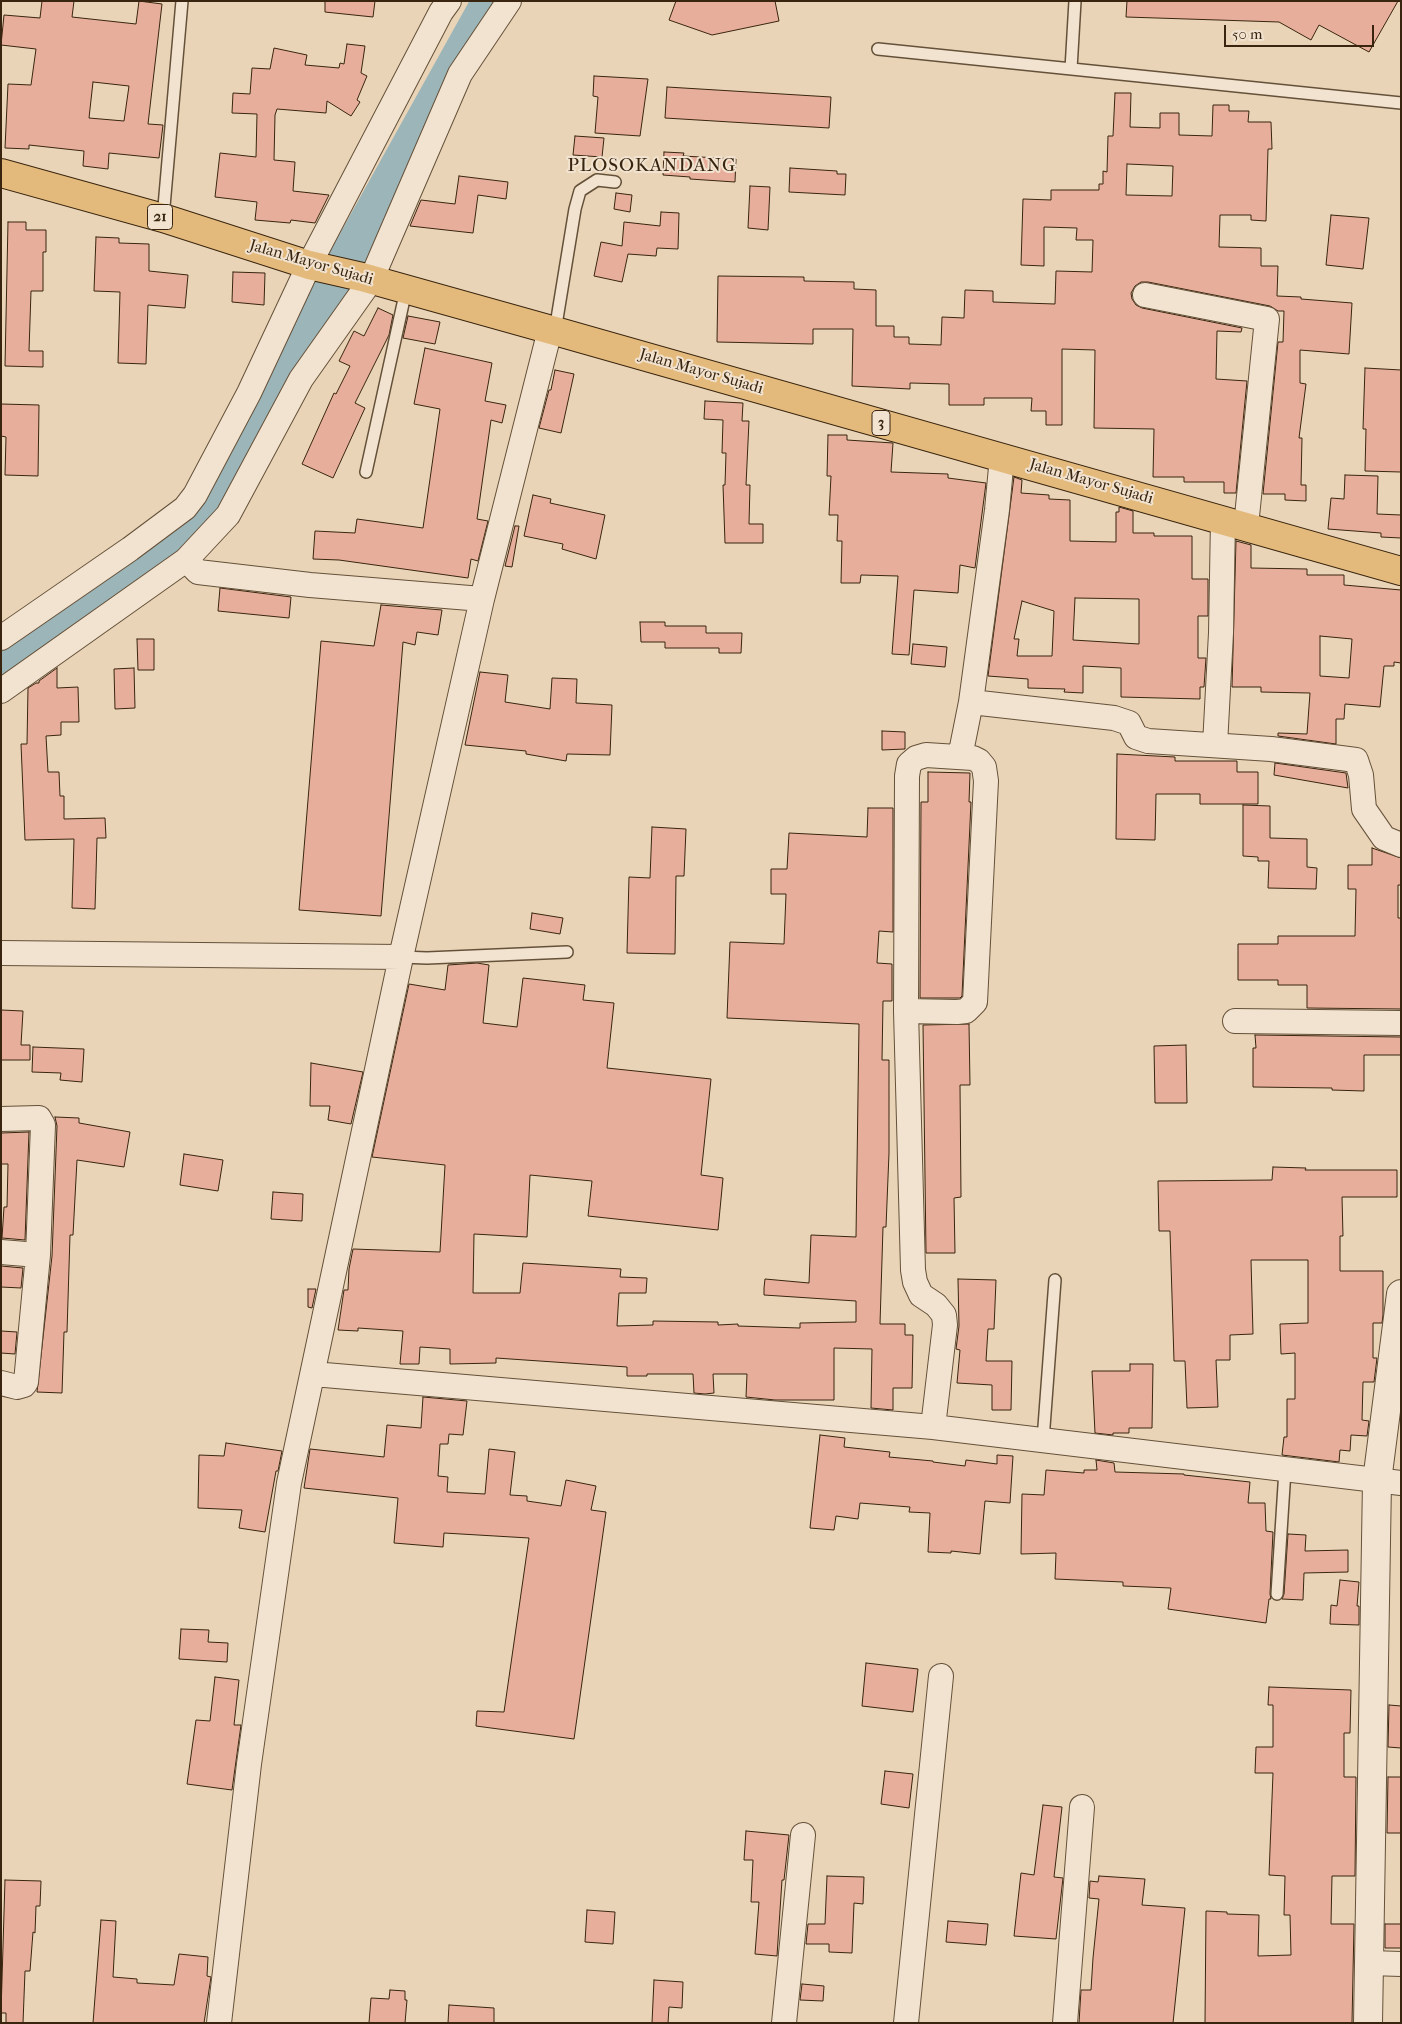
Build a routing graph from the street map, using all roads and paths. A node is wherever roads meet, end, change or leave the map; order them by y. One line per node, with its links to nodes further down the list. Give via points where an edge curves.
1 (182, 1): 10 (lane)
2 (449, 1): 11 (street)
3 (509, 1): 12 (street, via 460,74)
4 (1075, 1): 6 (lane)
5 (878, 49): 6 (lane)
6 (1071, 69): 7 (lane)
7 (1401, 103)
8 (1, 173): 10 (highway, Jalan Mayor Sujadi / 21)
9 (615, 182): 15 (lane, via 597,180 580,191)
10 (163, 218): 11 (highway, Jalan Mayor Sujadi / 21)
11 (313, 266): 12 (highway, Jalan Mayor Sujadi / 3); 22 (street, via 249,393 185,508)
12 (366, 278): 13 (highway, Jalan Mayor Sujadi / 3); 19 (street, via 301,380 228,515)
13 (406, 290): 15 (highway, Jalan Mayor Sujadi / 3); 17 (lane)
14 (1145, 295): 18 (street, via 1266,319)
15 (553, 330): 16 (highway, Jalan Mayor Sujadi / 3); 21 (street)
16 (1002, 457): 18 (highway, Jalan Mayor Sujadi / 3); 24 (street)
17 (366, 472)
18 (1234, 523): 20 (highway, Jalan Mayor Sujadi / 3); 25 (street, via 1221,633)
19 (186, 560): 21 (street, via 198,572); 23 (street)
20 (1401, 571)
21 (482, 599): 30 (street)
22 (1, 638)
23 (1, 691)
24 (971, 702): 25 (street, via 1114,718 1129,723 1136,737 1148,741); 26 (street)
25 (1215, 745): 27 (street, via 1356,760 1361,775 1364,810 1384,838)
26 (960, 757): 31 (street, via 926,755 909,764); 31 (street, via 979,761 984,767 986,781 975,1002 966,1011)
27 (1401, 845)
28 (567, 952): 30 (lane)
29 (1, 953): 30 (street)
30 (400, 957): 39 (street)
31 (906, 1011): 41 (street, via 913,1270 921,1294 936,1305 944,1315 946,1325)
32 (1235, 1022): 33 (street)
33 (1401, 1023)
34 (1, 1119): 36 (street, via 39,1118 43,1125)
35 (1, 1252): 36 (street)
36 (38, 1255): 40 (street, via 26,1382 17,1387)
37 (1055, 1280): 42 (lane)
38 (1401, 1294): 44 (street)
39 (313, 1374): 41 (street); 51 (street, via 289,1483 248,1773)
40 (1, 1383)
41 (933, 1427): 42 (street)
42 (1043, 1440): 43 (street)
43 (1285, 1470): 44 (street); 45 (lane)
44 (1389, 1482): 49 (street)
45 (1277, 1594)
46 (942, 1676): 53 (street)
47 (1082, 1808): 54 (street)
48 (803, 1835): 52 (street)
49 (1370, 1963): 50 (street); 55 (street)
50 (1401, 1964)
51 (219, 2023)
52 (784, 2023)
53 (906, 2023)
54 (1065, 2023)
55 (1368, 2023)

